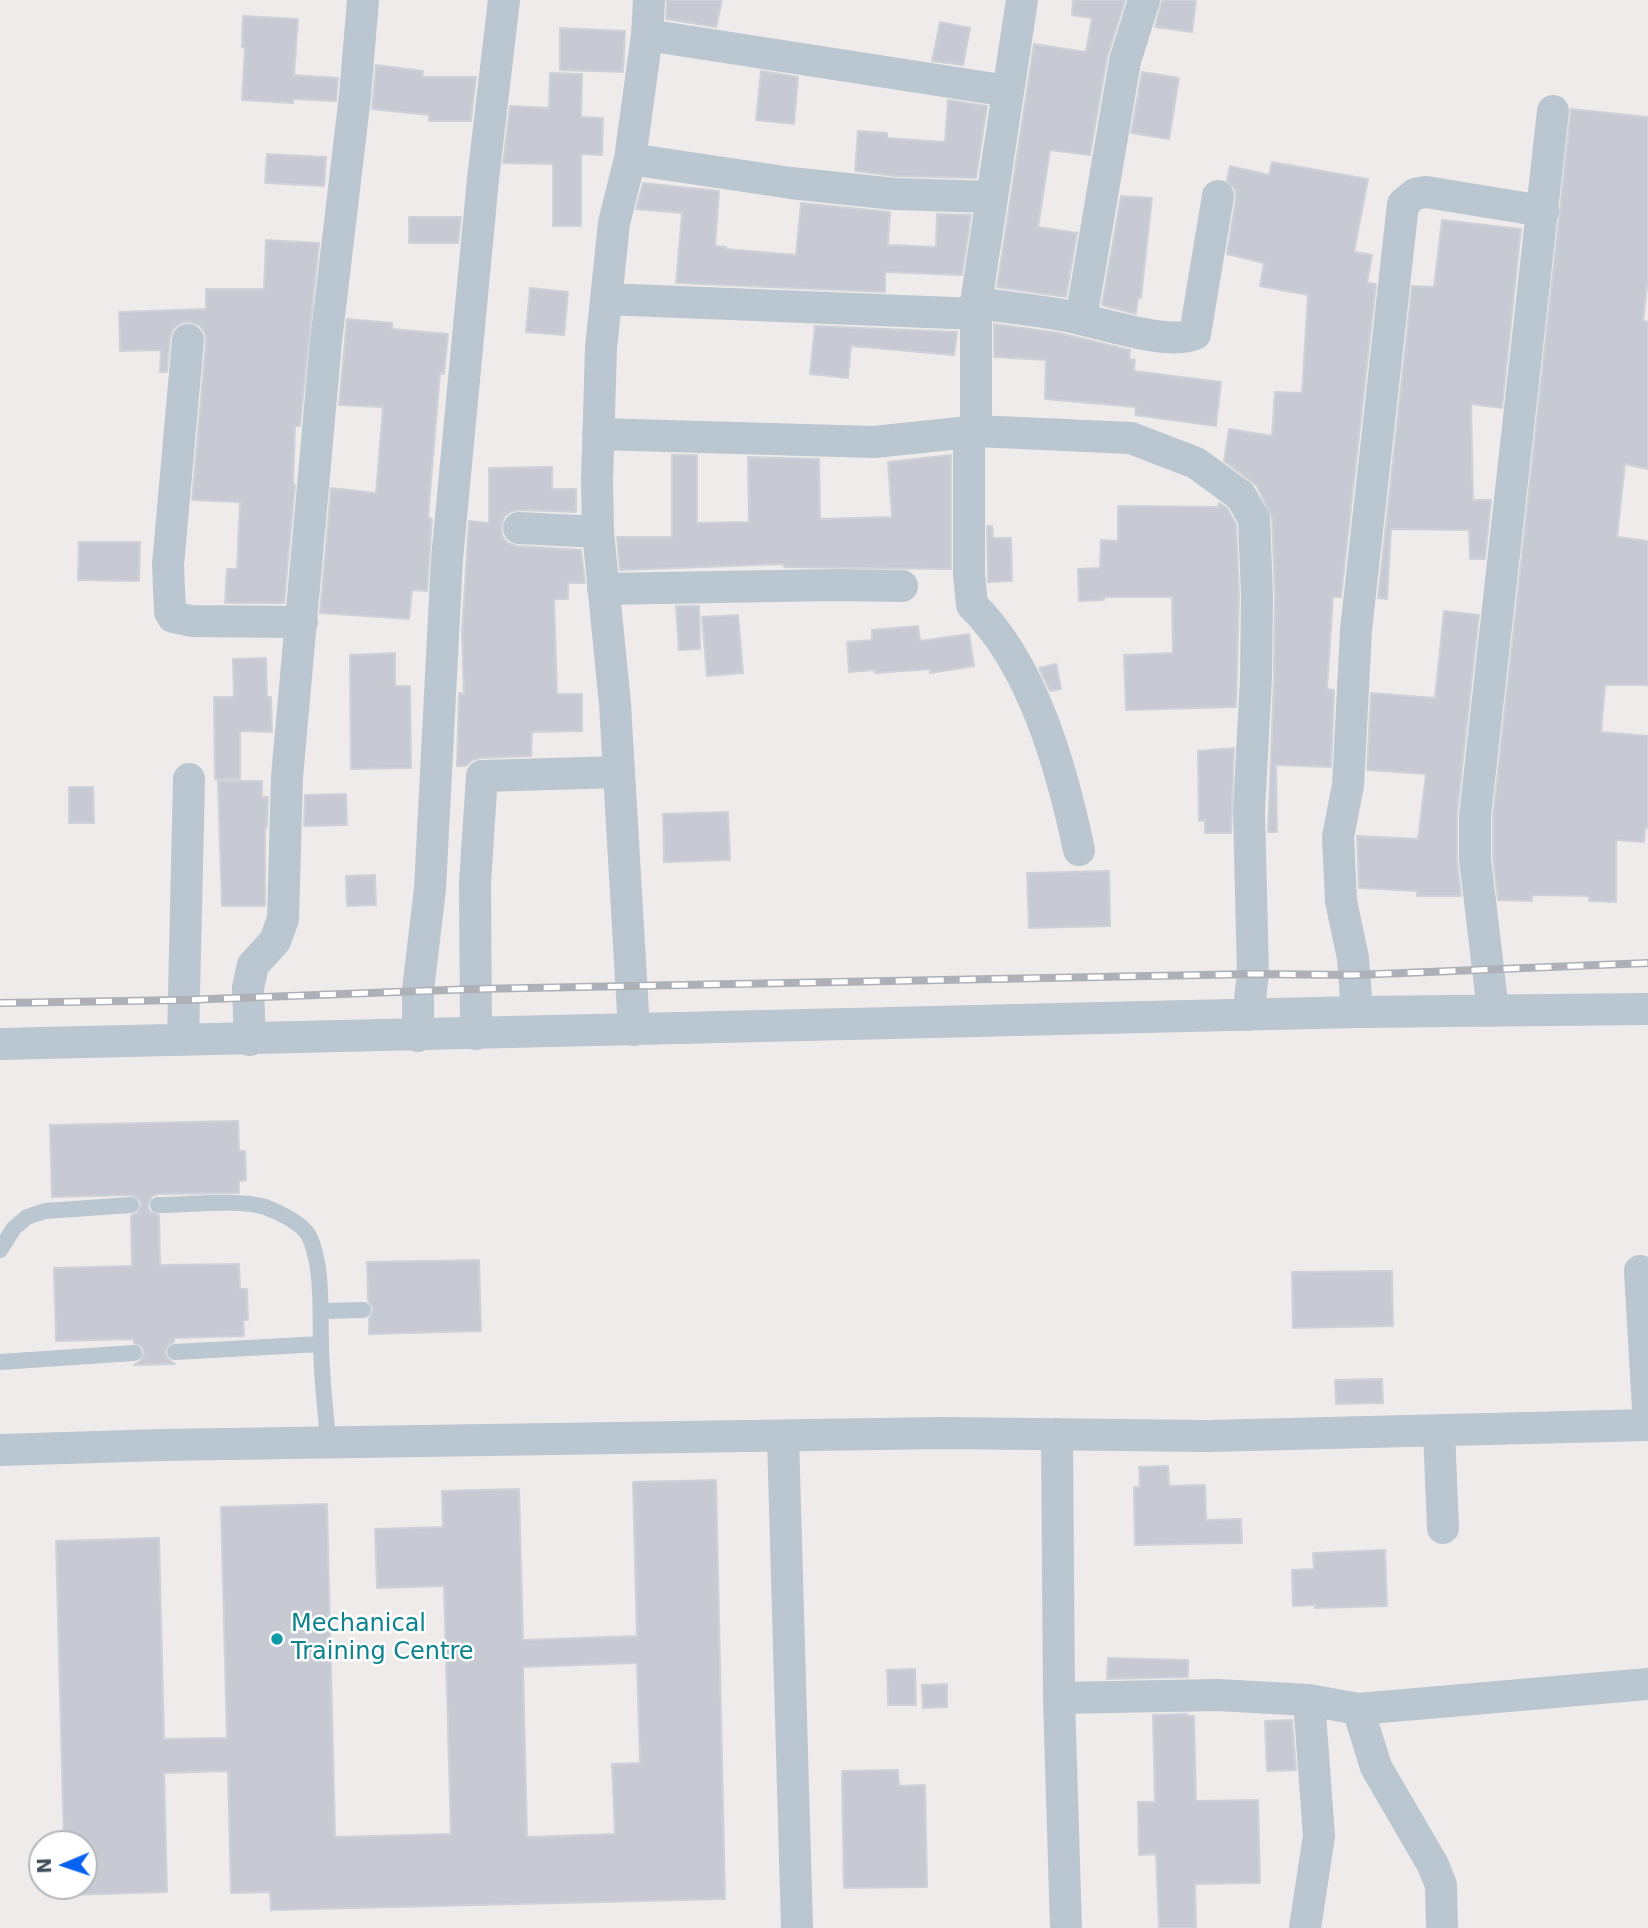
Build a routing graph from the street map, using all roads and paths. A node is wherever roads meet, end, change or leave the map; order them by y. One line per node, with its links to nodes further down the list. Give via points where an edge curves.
1 (363, 0): 23 (street, via 326,341)
2 (504, 0): 25 (street, via 447,559)
3 (649, 0): 6 (street)
4 (1022, 0): 7 (street)
5 (1144, 0): 15 (street, via 1125,61)
6 (647, 35): 7 (street); 9 (street)
7 (1008, 91): 11 (street)
8 (1553, 111): 12 (street)
9 (630, 159): 11 (street, via 895,194); 13 (street, via 614,223)
10 (1218, 196): 15 (street, via 1195,334 1179,338)
11 (991, 197): 14 (street)
12 (1543, 211): 30 (street, via 1426,192 1403,204 1356,630 1348,785 1338,837 1341,901 1353,958); 31 (street, via 1475,816 1475,859)
13 (606, 299): 14 (street); 18 (street)
14 (976, 309): 15 (street); 17 (street)
15 (1081, 319)
16 (188, 340): 23 (street, via 169,565 170,612 191,621)
17 (973, 432): 18 (street, via 874,442); 28 (street, via 972,605 1003,643 1052,741); 32 (street, via 1131,438 1196,463 1241,496 1254,519 1256,678 1249,811 1253,974)
18 (598, 434): 20 (street)
19 (519, 528): 20 (street)
20 (598, 532): 22 (street)
21 (902, 586): 22 (street)
22 (603, 589): 24 (street)
23 (302, 622): 37 (street, via 287,777 283,919 275,941 253,965 248,988)
24 (619, 772): 26 (street); 33 (street)
25 (436, 775): 26 (street); 35 (street)
26 (482, 776): 34 (street, via 475,883)
27 (189, 779): 36 (street)
28 (1079, 850)
29 (1648, 1009): 31 (street)
30 (1357, 1012): 31 (street); 32 (street)
31 (1493, 1012)
32 (1248, 1015): 33 (street)
33 (634, 1030): 34 (street)
34 (476, 1034): 35 (street)
35 (418, 1036): 37 (street)
36 (183, 1040): 37 (street); 38 (street)
37 (250, 1040)
38 (0, 1044)
39 (131, 1205): 41 (lane, via 45,1211 27,1217 13,1228)
40 (158, 1205): 44 (lane, via 254,1205 297,1224 308,1234 313,1250)
41 (0, 1250)
42 (1640, 1271): 49 (street)
43 (363, 1310): 44 (lane)
44 (322, 1311): 45 (lane)
45 (321, 1344): 46 (lane); 54 (lane)
46 (175, 1352)
47 (134, 1353): 48 (lane)
48 (0, 1362)
49 (1648, 1409)
50 (1648, 1425): 51 (street)
51 (1438, 1431): 52 (street); 56 (street)
52 (1057, 1434): 53 (street); 58 (street)
53 (783, 1437): 54 (street); 61 (street)
54 (328, 1443): 55 (street)
55 (0, 1450)
56 (1443, 1528)
57 (1648, 1684): 60 (street)
58 (1059, 1698): 59 (street, via 1217,1695); 62 (street)
59 (1309, 1700): 60 (street); 63 (street, via 1320,1836)
60 (1358, 1709): 64 (street, via 1376,1767 1441,1885)
61 (797, 1928)
62 (1066, 1928)
63 (1306, 1928)
64 (1442, 1928)

